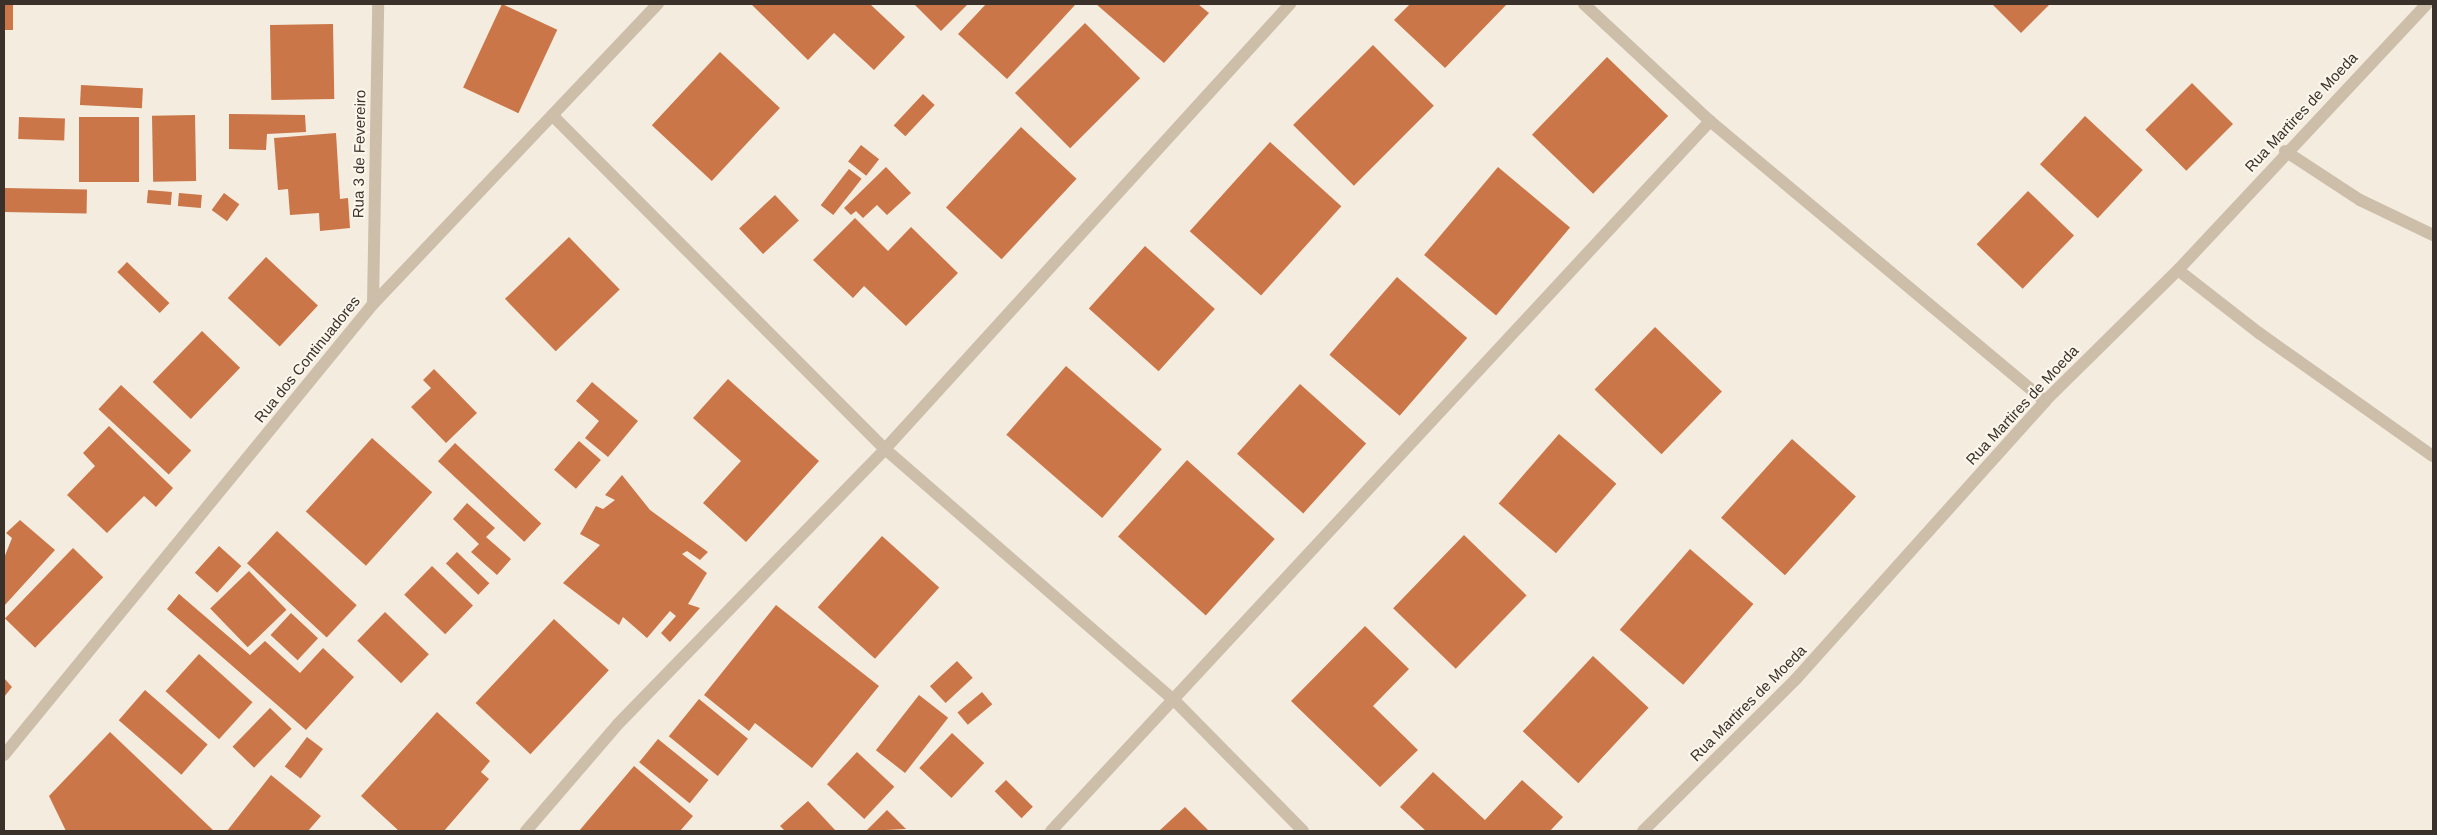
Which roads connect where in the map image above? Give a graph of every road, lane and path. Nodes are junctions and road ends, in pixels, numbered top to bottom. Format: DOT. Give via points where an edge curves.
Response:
graph roads {
  1 [pos="378,4"];
  2 [pos="658,4"];
  3 [pos="1290,4"];
  4 [pos="1584,4"];
  5 [pos="2427,4"];
  6 [pos="554,117"];
  7 [pos="1710,121"];
  8 [pos="2285,151"];
  9 [pos="2433,235"];
  10 [pos="2178,270"];
  11 [pos="373,304"];
  12 [pos="2045,401"];
  13 [pos="885,450"];
  14 [pos="2433,456"];
  15 [pos="1173,699"];
  16 [pos="4,755"];
  17 [pos="526,831"];
  18 [pos="1052,831"];
  19 [pos="1303,831"];
  20 [pos="1643,831"];
  1 -- 11 [label="street, Rua 3 de Fevereiro"];
  2 -- 6 [label="street, Rua dos Continuadores"];
  3 -- 13 [label="street"];
  4 -- 7 [label="street"];
  5 -- 8 [label="street, Rua Martires de Moeda"];
  6 -- 11 [label="street, Rua dos Continuadores"];
  6 -- 13 [label="street"];
  7 -- 12 [label="street"];
  7 -- 15 [label="street"];
  8 -- 9 [label="street" via="2360,200"];
  8 -- 10 [label="street, Rua Martires de Moeda"];
  10 -- 12 [label="street, Rua Martires de Moeda"];
  10 -- 14 [label="street" via="2259,333"];
  11 -- 16 [label="street, Rua dos Continuadores"];
  12 -- 20 [label="street, Rua Martires de Moeda" via="1796,679"];
  13 -- 15 [label="street"];
  13 -- 17 [label="street" via="618,724"];
  15 -- 18 [label="street"];
  15 -- 19 [label="street"];
}
